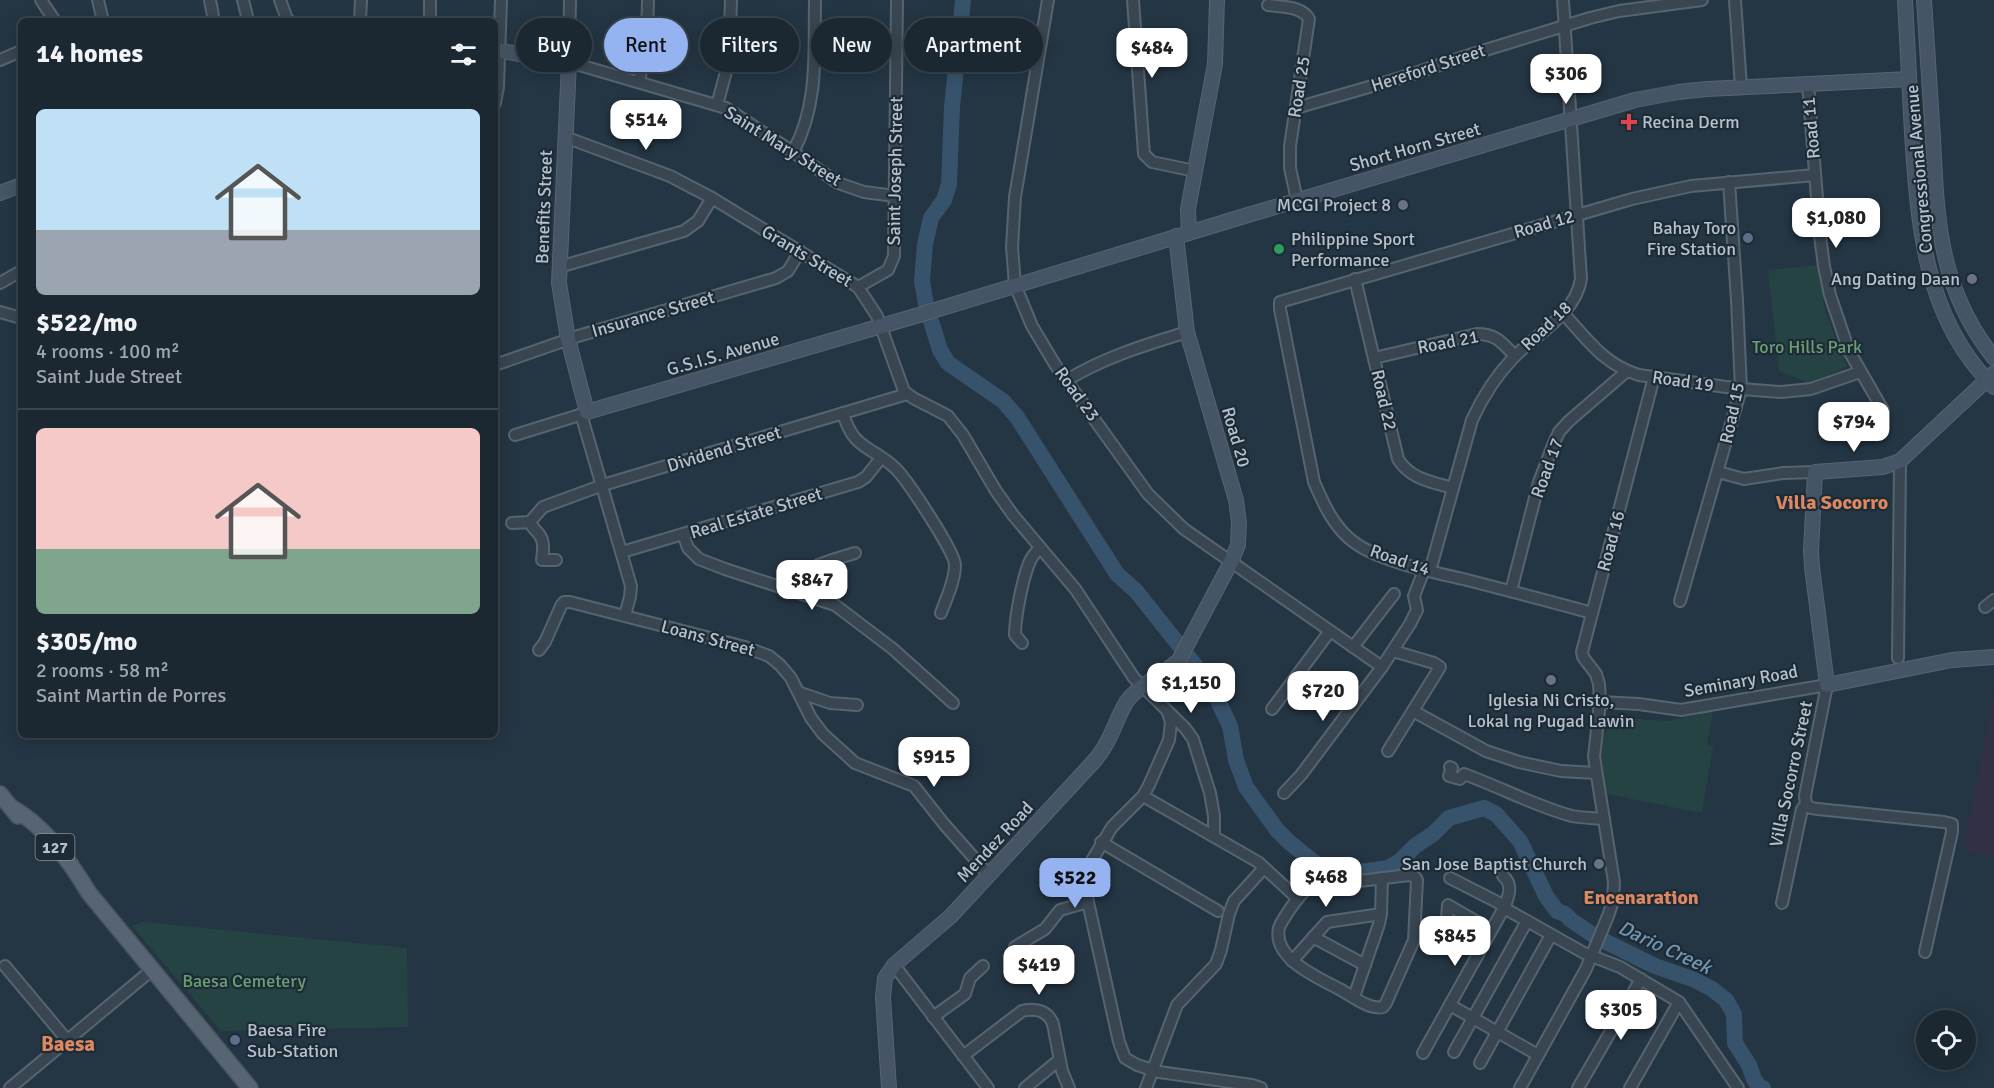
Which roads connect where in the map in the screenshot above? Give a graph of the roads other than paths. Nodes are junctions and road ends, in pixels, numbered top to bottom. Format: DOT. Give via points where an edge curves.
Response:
graph roads {
  1 [pos="41,0"];
  2 [pos="98,0"];
  3 [pos="210,0"];
  4 [pos="243,0"];
  5 [pos="280,0"];
  6 [pos="361,0"];
  7 [pos="430,0"];
  8 [pos="501,0"];
  9 [pos="570,0"];
  10 [pos="648,0"];
  11 [pos="730,0"];
  12 [pos="815,0"];
  13 [pos="897,0"];
  14 [pos="1048,0"];
  15 [pos="1133,0"];
  16 [pos="1217,0"];
  17 [pos="1563,0"];
  18 [pos="1702,0"];
  19 [pos="1735,0"];
  20 [pos="1905,0"];
  21 [pos="1924,0"];
  22 [pos="1268,5"];
  23 [pos="247,16"];
  24 [pos="54,18"];
  25 [pos="102,18"];
  26 [pos="213,18"];
  27 [pos="287,18"];
  28 [pos="360,18"];
  29 [pos="430,18"];
  30 [pos="570,18"];
  31 [pos="1565,26"];
  32 [pos="498,38"];
  33 [pos="498,50"];
  34 [pos="18,52"];
  35 [pos="516,53"];
  36 [pos="0,60"];
  37 [pos="592,69"];
  38 [pos="568,72"];
  39 [pos="1909,80"];
  40 [pos="639,82"];
  41 [pos="1808,84"];
  42 [pos="1741,87"];
  43 [pos="717,105"];
  44 [pos="1296,108"];
  45 [pos="1571,120"];
  46 [pos="565,137"];
  47 [pos="793,152"];
  48 [pos="1195,171"];
  49 [pos="1815,175"];
  50 [pos="1729,182"];
  51 [pos="18,186"];
  52 [pos="0,194"];
  53 [pos="895,196"];
  54 [pos="712,198"];
  55 [pos="1297,200"];
  56 [pos="1577,214"];
  57 [pos="1183,235"];
  58 [pos="800,251"];
  59 [pos="559,267"];
  60 [pos="18,273"];
  61 [pos="1355,279"];
  62 [pos="0,283"];
  63 [pos="1015,285"];
  64 [pos="858,287"];
  65 [pos="1280,302"];
  66 [pos="940,308"];
  67 [pos="0,312"];
  68 [pos="1563,313"];
  69 [pos="18,317"];
  70 [pos="880,326"];
  71 [pos="1187,332"];
  72 [pos="568,339"];
  73 [pos="1515,356"];
  74 [pos="1374,358"];
  75 [pos="1994,358"];
  76 [pos="498,364"];
  77 [pos="1627,371"];
  78 [pos="1860,372"];
  79 [pos="1654,377"];
  80 [pos="1067,380"];
  81 [pos="1991,380"];
  82 [pos="1741,389"];
  83 [pos="907,394"];
  84 [pos="1883,410"];
  85 [pos="584,413"];
  86 [pos="843,413"];
  87 [pos="515,435"];
  88 [pos="881,458"];
  89 [pos="1900,462"];
  90 [pos="1718,472"];
  91 [pos="1815,472"];
  92 [pos="603,485"];
  93 [pos="1453,488"];
  94 [pos="530,522"];
  95 [pos="512,523"];
  96 [pos="683,534"];
  97 [pos="1040,548"];
  98 [pos="622,552"];
  99 [pos="855,553"];
  100 [pos="556,560"];
  101 [pos="1231,562"];
  102 [pos="1427,570"];
  103 [pos="793,591"];
  104 [pos="1511,591"];
  105 [pos="1394,594"];
  106 [pos="1680,601"];
  107 [pos="1592,613"];
  108 [pos="940,614"];
  109 [pos="625,615"];
  110 [pos="1330,631"];
  111 [pos="1016,638"];
  112 [pos="1191,639"];
  113 [pos="1353,647"];
  114 [pos="539,651"];
  115 [pos="1393,651"];
  116 [pos="1994,657"];
  117 [pos="1898,658"];
  118 [pos="1382,667"];
  119 [pos="1827,685"];
  120 [pos="1142,687"];
  121 [pos="798,692"];
  122 [pos="1600,702"];
  123 [pos="953,703"];
  124 [pos="857,705"];
  125 [pos="1272,709"];
  126 [pos="1413,711"];
  127 [pos="1168,713"];
  128 [pos="1191,736"];
  129 [pos="1168,740"];
  130 [pos="1388,752"];
  131 [pos="1450,768"];
  132 [pos="1595,773"];
  133 [pos="1284,793"];
  134 [pos="0,794"];
  135 [pos="1143,796"];
  136 [pos="1806,804"];
  137 [pos="1604,819"];
  138 [pos="1214,835"];
  139 [pos="1101,842"];
  140 [pos="1264,868"];
  141 [pos="989,875"];
  142 [pos="1503,876"];
  143 [pos="1382,878"];
  144 [pos="1450,878"];
  145 [pos="1297,898"];
  146 [pos="1088,902"];
  147 [pos="1782,903"];
  148 [pos="1504,907"];
  149 [pos="1218,911"];
  150 [pos="1380,914"];
  151 [pos="1527,921"];
  152 [pos="1491,930"];
  153 [pos="1551,935"];
  154 [pos="1312,937"];
  155 [pos="1015,946"];
  156 [pos="1445,946"];
  157 [pos="1593,952"];
  158 [pos="1925,952"];
  159 [pos="1292,961"];
  160 [pos="1365,964"];
  161 [pos="5,966"];
  162 [pos="894,966"];
  163 [pos="983,966"];
  164 [pos="153,969"];
  165 [pos="1641,979"];
  166 [pos="1354,997"];
  167 [pos="1679,1002"];
  168 [pos="1450,1005"];
  169 [pos="933,1017"];
  170 [pos="1473,1018"];
  171 [pos="1497,1032"];
  172 [pos="67,1040"];
  173 [pos="1454,1052"];
  174 [pos="1423,1053"];
  175 [pos="1538,1055"];
  176 [pos="963,1056"];
  177 [pos="1059,1060"];
  178 [pos="1480,1063"];
  179 [pos="1152,1070"];
  180 [pos="17,1086"];
  181 [pos="1634,1086"];
  182 [pos="250,1088"];
  183 [pos="890,1088"];
  184 [pos="988,1088"];
  185 [pos="1025,1088"];
  186 [pos="1069,1088"];
  187 [pos="1146,1088"];
  188 [pos="1261,1088"];
  189 [pos="1520,1088"];
  190 [pos="1578,1088"];
  191 [pos="1738,1088"];
  1 -- 24 [label="street"];
  2 -- 25 [label="street"];
  3 -- 26 [label="street"];
  4 -- 23 [label="street"];
  5 -- 27 [label="street"];
  6 -- 28 [label="street"];
  7 -- 29 [label="street"];
  8 -- 32 [label="street"];
  9 -- 30 [label="street, Benefits Street"];
  10 -- 40 [label="street" via="648,37"];
  11 -- 43 [label="street" via="729,61"];
  12 -- 47 [label="street" via="811,108"];
  13 -- 53 [label="street, Saint Joseph Street"];
  14 -- 63 [label="street, Road 23" via="1015,197"];
  15 -- 48 [label="street" via="1144,154 1152,162"];
  16 -- 48 [label="street, Road 20" via="1215,64"];
  17 -- 31 [label="street, Road 18"];
  18 -- 31 [label="street, Hereford Street" via="1619,11"];
  19 -- 42 [label="street"];
  20 -- 39 [label="street, Congressional Avenue"];
  21 -- 75 [label="street, Congressional Avenue" via="1936,202 1944,255 1958,301"];
  22 -- 44 [label="street, Road 25" via="1300,10 1309,19"];
  31 -- 44 [label="street, Hereford Street"];
  31 -- 45 [label="street, Road 18"];
  33 -- 35 [label="street"];
  34 -- 36 [label="street"];
  37 -- 40 [label="street, Saint Mary Street"];
  38 -- 46 [label="street, Benefits Street"];
  39 -- 41 [label="street, Short Horn Street"];
  39 -- 81 [label="street, Congressional Avenue" via="1917,206 1929,274 1947,321 1969,357"];
  40 -- 43 [label="street, Saint Mary Street"];
  41 -- 42 [label="street, Short Horn Street"];
  41 -- 49 [label="street, Road 11"];
  42 -- 45 [label="street, Short Horn Street" via="1654,96"];
  43 -- 47 [label="street, Saint Mary Street"];
  44 -- 55 [label="street, Road 25" via="1289,159"];
  45 -- 55 [label="street, Short Horn Street"];
  45 -- 56 [label="street, Road 18"];
  46 -- 54 [label="street, Grants Street" via="657,170"];
  46 -- 59 [label="street, Benefits Street"];
  47 -- 53 [label="street, Saint Mary Street" via="838,183"];
  48 -- 57 [label="street, Road 20"];
  49 -- 50 [label="street, Road 12"];
  49 -- 78 [label="street, Road 11" via="1826,276 1842,333"];
  50 -- 56 [label="street, Road 12" via="1685,187"];
  50 -- 82 [label="street, Road 15"];
  51 -- 52 [label="street"];
  53 -- 64 [label="street, Saint Joseph Street" via="893,260 879,277"];
  54 -- 58 [label="street, Grants Street"];
  54 -- 59 [label="street" via="698,221 684,231"];
  55 -- 57 [label="street, Short Horn Street"];
  56 -- 61 [label="street, Road 12"];
  56 -- 68 [label="street, Road 18" via="1581,279 1575,298"];
  57 -- 63 [label="street, Short Horn Street"];
  57 -- 71 [label="street, Road 20"];
  58 -- 64 [label="street, Grants Street"];
  58 -- 72 [label="street, Insurance Street" via="788,271 776,278"];
  59 -- 72 [label="street, Benefits Street"];
  60 -- 62 [label="street"];
  61 -- 65 [label="street, Road 12"];
  61 -- 74 [label="street, Road 22"];
  63 -- 66 [label="street, Short Horn Street"];
  63 -- 80 [label="street, Road 23" via="1032,326"];
  64 -- 70 [label="street, Grants Street"];
  65 -- 102 [label="street, Road 14" via="1314,482 1326,509 1341,530 1362,547"];
  66 -- 70 [label="street, G.S.I.S. Avenue"];
  67 -- 69 [label="street"];
  68 -- 73 [label="street, Road 18"];
  68 -- 77 [label="street, Road 19" via="1601,354"];
  70 -- 83 [label="street, Grants Street"];
  70 -- 85 [label="street, G.S.I.S. Avenue"];
  71 -- 80 [label="street" via="1121,353"];
  71 -- 101 [label="street, Road 20" via="1238,511 1240,534"];
  72 -- 76 [label="street, Insurance Street"];
  72 -- 85 [label="street, Benefits Street"];
  73 -- 74 [label="street, Road 21" via="1498,338 1477,334"];
  73 -- 93 [label="street, Road 18" via="1482,398"];
  74 -- 93 [label="street, Road 22" via="1395,450 1403,466 1416,477"];
  77 -- 79 [label="street, Road 19"];
  77 -- 104 [label="street, Road 17" via="1559,432 1539,482"];
  78 -- 82 [label="street, Road 19" via="1797,392"];
  78 -- 84 [label="street, Road 11"];
  79 -- 82 [label="street, Road 19"];
  79 -- 107 [label="street, Road 16"];
  80 -- 101 [label="street, Road 23" via="1148,495 1184,529"];
  81 -- 89 [label="street"];
  82 -- 90 [label="street, Road 15"];
  83 -- 86 [label="street, Dividend Street"];
  83 -- 97 [label="street" via="948,416 996,491"];
  85 -- 87 [label="street, G.S.I.S. Avenue"];
  85 -- 92 [label="street, Benefits Street"];
  86 -- 88 [label="street" via="852,435"];
  86 -- 92 [label="street, Dividend Street"];
  88 -- 96 [label="street, Real Estate Street" via="858,482"];
  88 -- 108 [label="street" via="895,468 953,555 954,571"];
  89 -- 91 [label="street"];
  89 -- 117 [label="street"];
  90 -- 91 [label="street" via="1744,478"];
  90 -- 106 [label="street, Road 15"];
  91 -- 119 [label="street, Villa Socorro Street" via="1811,551"];
  92 -- 94 [label="street, Dividend Street" via="543,507"];
  92 -- 98 [label="street, Benefits Street"];
  93 -- 102 [label="street, Road 18"];
  94 -- 95 [label="street"];
  94 -- 100 [label="street" via="544,544 542,560"];
  96 -- 98 [label="street, Real Estate Street"];
  96 -- 103 [label="street" via="688,548 699,559"];
  97 -- 111 [label="street" via="1028,566"];
  97 -- 120 [label="street" via="1076,590"];
  98 -- 109 [label="street, Benefits Street" via="631,590"];
  99 -- 103 [label="street" via="807,571"];
  101 -- 110 [label="street, Road 23"];
  101 -- 112 [label="street, Road 20"];
  102 -- 104 [label="street, Road 14"];
  102 -- 115 [label="street, Road 18" via="1414,596 1416,615"];
  103 -- 123 [label="street" via="835,605 893,649"];
  104 -- 107 [label="street, Road 14"];
  105 -- 113 [label="street"];
  107 -- 122 [label="street, Road 16" via="1582,654 1596,674"];
  109 -- 114 [label="street, Loans Street" via="564,603"];
  109 -- 121 [label="street, Loans Street" via="757,650 780,665"];
  110 -- 113 [label="street, Road 23"];
  110 -- 125 [label="street"];
  112 -- 120 [label="street, Mendez Road" via="1179,660"];
  113 -- 118 [label="street, Road 23"];
  115 -- 118 [label="street, Road 18"];
  115 -- 126 [label="street" via="1440,667"];
  116 -- 119 [label="street, Seminary Road" via="1952,660"];
  118 -- 133 [label="street, Road 18"];
  119 -- 122 [label="street, Seminary Road" via="1681,710"];
  119 -- 136 [label="street, Villa Socorro Street"];
  120 -- 127 [label="street"];
  120 -- 141 [label="street, Mendez Road" via="1127,702 1103,752"];
  121 -- 124 [label="street" via="830,704"];
  121 -- 141 [label="street, Loans Street" via="823,734 855,763 914,786"];
  122 -- 132 [label="street"];
  126 -- 130 [label="street"];
  126 -- 132 [label="street" via="1485,751 1561,771"];
  127 -- 128 [label="street"];
  127 -- 129 [label="street"];
  128 -- 129 [label="street"];
  128 -- 138 [label="street" via="1210,793"];
  129 -- 135 [label="street"];
  131 -- 137 [label="street" via="1449,776 1460,779 1464,774 1562,813"];
  132 -- 137 [label="street"];
  134 -- 164 [label="main road, 127" via="30,818"];
  135 -- 138 [label="street"];
  135 -- 139 [label="street"];
  136 -- 147 [label="street, Villa Socorro Street" via="1799,820"];
  136 -- 158 [label="street" via="1810,808 1952,824"];
  137 -- 157 [label="street" via="1615,891"];
  138 -- 140 [label="street"];
  139 -- 146 [label="street" via="1085,872"];
  139 -- 149 [label="street"];
  140 -- 145 [label="street"];
  140 -- 179 [label="street" via="1234,901 1216,964 1177,1005"];
  141 -- 162 [label="street, Mendez Road" via="943,924"];
  142 -- 148 [label="street" via="1509,885"];
  143 -- 145 [label="street" via="1309,887"];
  143 -- 150 [label="street"];
  143 -- 166 [label="street" via="1409,875 1417,880 1414,940 1383,1007 1372,1007"];
  144 -- 148 [label="street"];
  145 -- 159 [label="street" via="1279,929 1281,945"];
  146 -- 155 [label="street" via="1060,910 1045,929"];
  146 -- 179 [label="street" via="1122,1053 1130,1062"];
  148 -- 151 [label="street"];
  148 -- 152 [label="street"];
  150 -- 154 [label="street" via="1327,922"];
  150 -- 160 [label="street"];
  151 -- 153 [label="street"];
  151 -- 170 [label="street"];
  152 -- 156 [label="street" via="1448,905"];
  152 -- 168 [label="street"];
  153 -- 157 [label="street"];
  153 -- 171 [label="street"];
  154 -- 159 [label="street"];
  154 -- 160 [label="street"];
  157 -- 165 [label="street"];
  157 -- 175 [label="street"];
  159 -- 166 [label="street"];
  160 -- 166 [label="street"];
  161 -- 172 [label="street"];
  162 -- 169 [label="street"];
  162 -- 183 [label="street, Mendez Road" via="885,978 884,988"];
  163 -- 169 [label="street" via="970,978 965,994"];
  164 -- 172 [label="street"];
  164 -- 182 [label="main road, 127"];
  165 -- 167 [label="street"];
  165 -- 190 [label="street"];
  167 -- 181 [label="street"];
  167 -- 191 [label="street"];
  168 -- 170 [label="street"];
  168 -- 174 [label="street"];
  169 -- 176 [label="street"];
  170 -- 171 [label="street"];
  170 -- 173 [label="street"];
  171 -- 175 [label="street"];
  171 -- 178 [label="street"];
  172 -- 180 [label="street"];
  175 -- 189 [label="street"];
  176 -- 177 [label="street" via="1022,1011 1034,1009 1050,1017"];
  176 -- 184 [label="street"];
  177 -- 185 [label="street"];
  177 -- 186 [label="street"];
  179 -- 187 [label="street"];
  179 -- 188 [label="street"];
}
